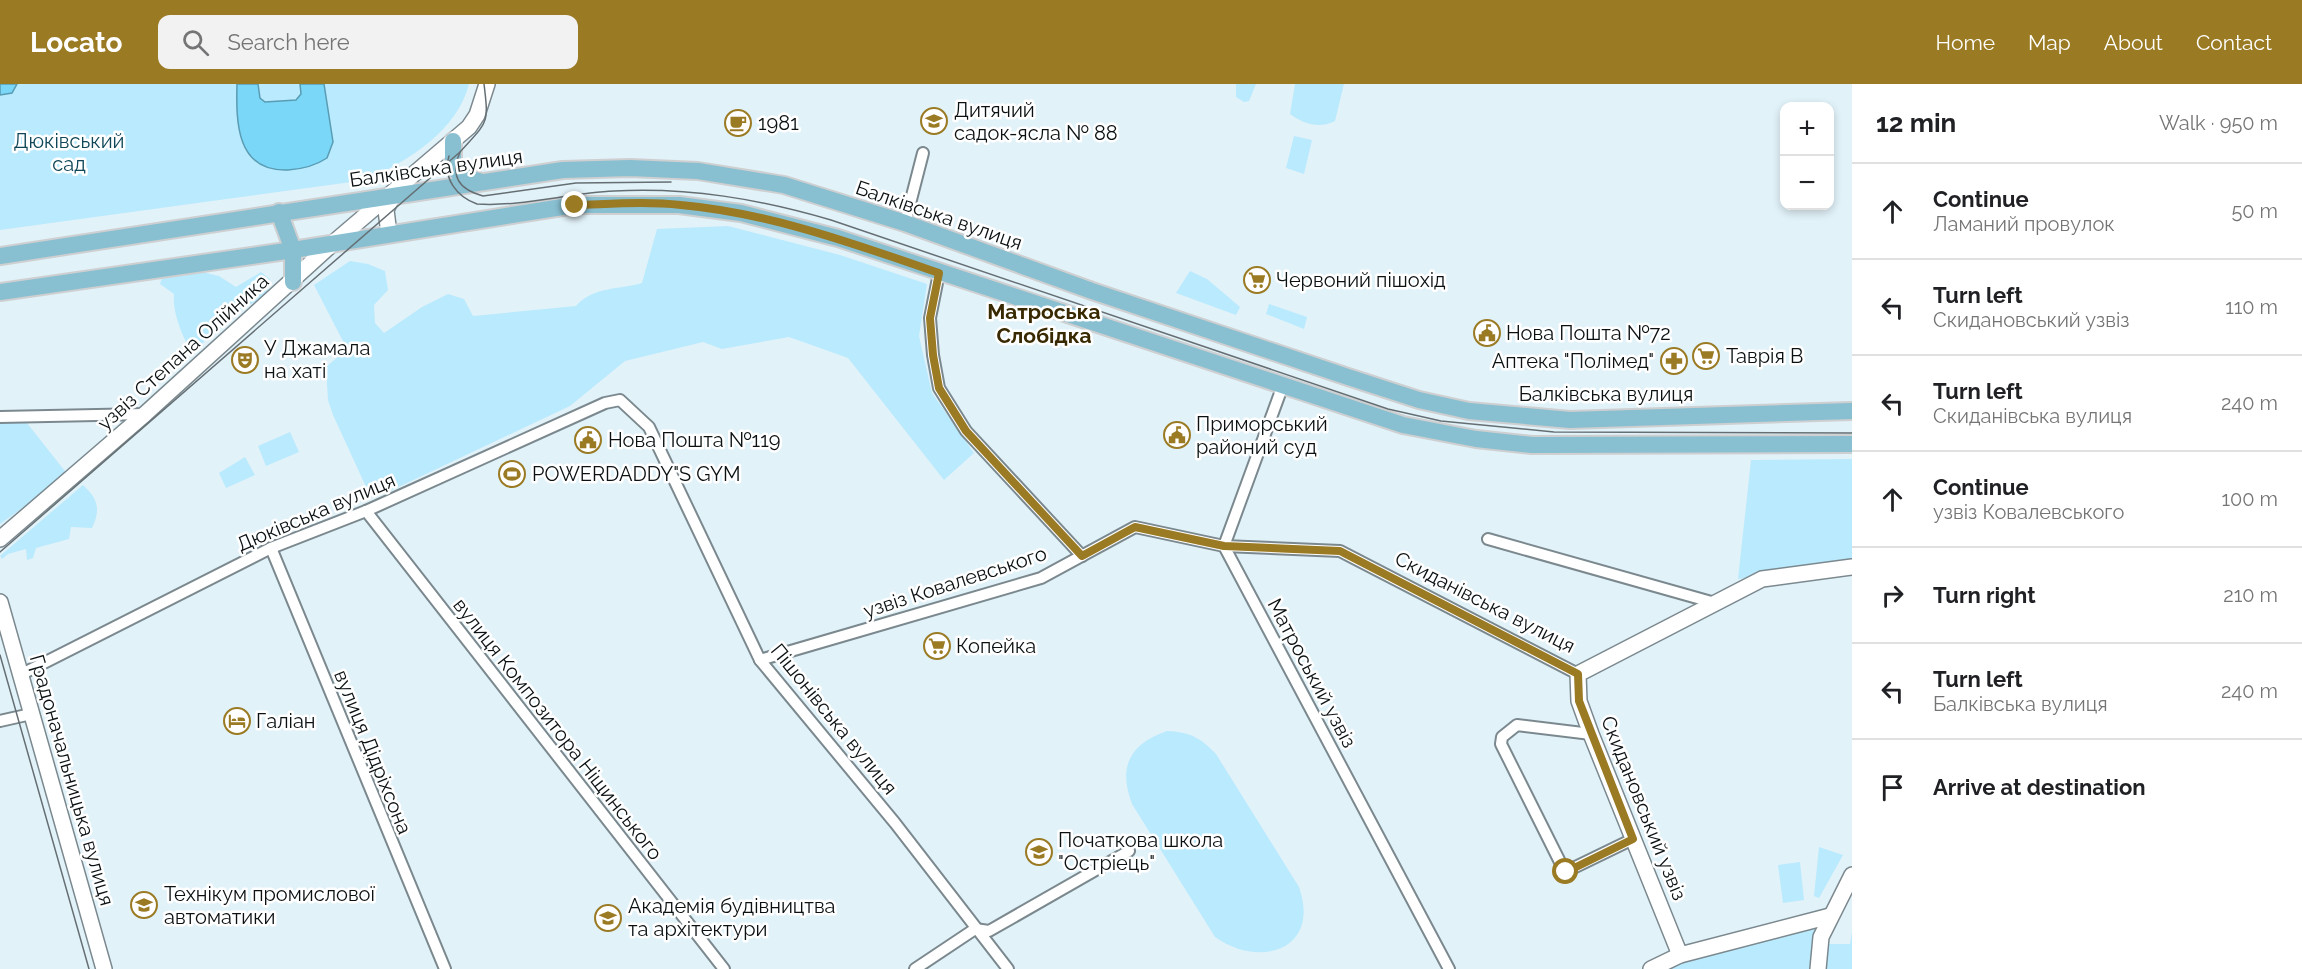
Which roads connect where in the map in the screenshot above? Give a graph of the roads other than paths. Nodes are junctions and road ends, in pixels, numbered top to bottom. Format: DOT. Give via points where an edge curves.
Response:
graph roads {
  1 [pos="487,84"];
  2 [pos="453,141"];
  3 [pos="924,153"];
  4 [pos="486,183"];
  5 [pos="393,195"];
  6 [pos="279,212"];
  7 [pos="904,223"];
  8 [pos="389,234"];
  9 [pos="332,244"];
  10 [pos="293,250"];
  11 [pos="0,256"];
  12 [pos="939,273"];
  13 [pos="293,282"];
  14 [pos="0,292"];
  15 [pos="1283,384"];
  16 [pos="630,407"];
  17 [pos="1852,411"];
  18 [pos="145,414"];
  19 [pos="0,417"];
  20 [pos="1852,444"];
  21 [pos="366,511"];
  22 [pos="0,539"];
  23 [pos="1488,539"];
  24 [pos="1224,546"];
  25 [pos="271,548"];
  26 [pos="1082,556"];
  27 [pos="1852,567"];
  28 [pos="0,602"];
  29 [pos="1715,603"];
  30 [pos="760,660"];
  31 [pos="1578,674"];
  32 [pos="20,675"];
  33 [pos="31,714"];
  34 [pos="0,721"];
  35 [pos="1591,734"];
  36 [pos="1633,839"];
  37 [pos="1129,851"];
  38 [pos="1852,875"];
  39 [pos="1830,916"];
  40 [pos="975,929"];
  41 [pos="1680,955"];
  42 [pos="104,969"];
  43 [pos="445,969"];
  44 [pos="724,969"];
  45 [pos="915,969"];
  46 [pos="1008,969"];
  47 [pos="1449,969"];
  48 [pos="1652,969"];
  49 [pos="1818,969"];
  1 -- 2 [label="street, узвіз Степана Олійника" via="470,127"];
  2 -- 4 [label="main road" via="453,167 462,177"];
  2 -- 5 [label="street, узвіз Степана Олійника"];
  3 -- 7 [label="street"];
  4 -- 5 [label="main road, Балківська вулиця"];
  4 -- 7 [label="main road, Балківська вулиця" via="563,170 698,171 784,185"];
  5 -- 6 [label="main road, Балківська вулиця"];
  5 -- 8 [label="street" via="386,210"];
  5 -- 9 [label="street, узвіз Степана Олійника"];
  6 -- 10 [label="main road"];
  6 -- 11 [label="main road, Балківська вулиця"];
  7 -- 17 [label="main road, Балківська вулиця" via="1337,374 1469,411 1570,420"];
  8 -- 9 [label="main road"];
  8 -- 12 [label="main road" via="575,205 679,204 741,213 838,238"];
  9 -- 10 [label="main road"];
  9 -- 13 [label="street, узвіз Степана Олійника"];
  10 -- 13 [label="main road"];
  10 -- 14 [label="main road"];
  12 -- 15 [label="main road"];
  12 -- 26 [label="street" via="930,318 939,388 966,431"];
  13 -- 18 [label="street, узвіз Степана Олійника"];
  15 -- 20 [label="main road" via="1403,425 1487,440 1584,446"];
  15 -- 24 [label="street"];
  16 -- 21 [label="street, Дюківська вулиця" via="620,400 605,403"];
  16 -- 30 [label="street, Пішонівська вулиця" via="649,427"];
  18 -- 19 [label="street"];
  18 -- 22 [label="street, узвіз Степана Олійника"];
  21 -- 25 [label="street, Дюківська вулиця"];
  21 -- 44 [label="street, вулиця Композитора Ніщинського"];
  23 -- 29 [label="street"];
  24 -- 26 [label="street, узвіз Ковалевського" via="1135,527"];
  24 -- 31 [label="street, Скиданівська вулиця" via="1340,551"];
  24 -- 47 [label="street, Матроський узвіз"];
  25 -- 32 [label="street, Дюківська вулиця"];
  25 -- 43 [label="street, вулиця Дідріхсона"];
  26 -- 30 [label="street, узвіз Ковалевського" via="1041,578"];
  27 -- 29 [label="street, Скиданівська вулиця" via="1762,579"];
  28 -- 32 [label="street, Градоначальницька вулиця"];
  29 -- 31 [label="street, Скиданівська вулиця"];
  30 -- 40 [label="street, Пішонівська вулиця" via="895,823"];
  31 -- 35 [label="street, Скидановський узвіз" via="1579,701"];
  32 -- 33 [label="street, Градоначальницька вулиця"];
  33 -- 34 [label="street"];
  33 -- 42 [label="street, Градоначальницька вулиця"];
  35 -- 36 [label="street, Скидановський узвіз"];
  35 -- 36 [label="street" via="1517,725 1502,737 1501,744 1566,872"];
  36 -- 41 [label="street, Скидановський узвіз"];
  37 -- 40 [label="street" via="989,931"];
  38 -- 39 [label="street"];
  39 -- 41 [label="street"];
  39 -- 49 [label="street" via="1821,937"];
  40 -- 45 [label="street"];
  40 -- 46 [label="street, Пішонівська вулиця"];
  41 -- 48 [label="street"];
}
